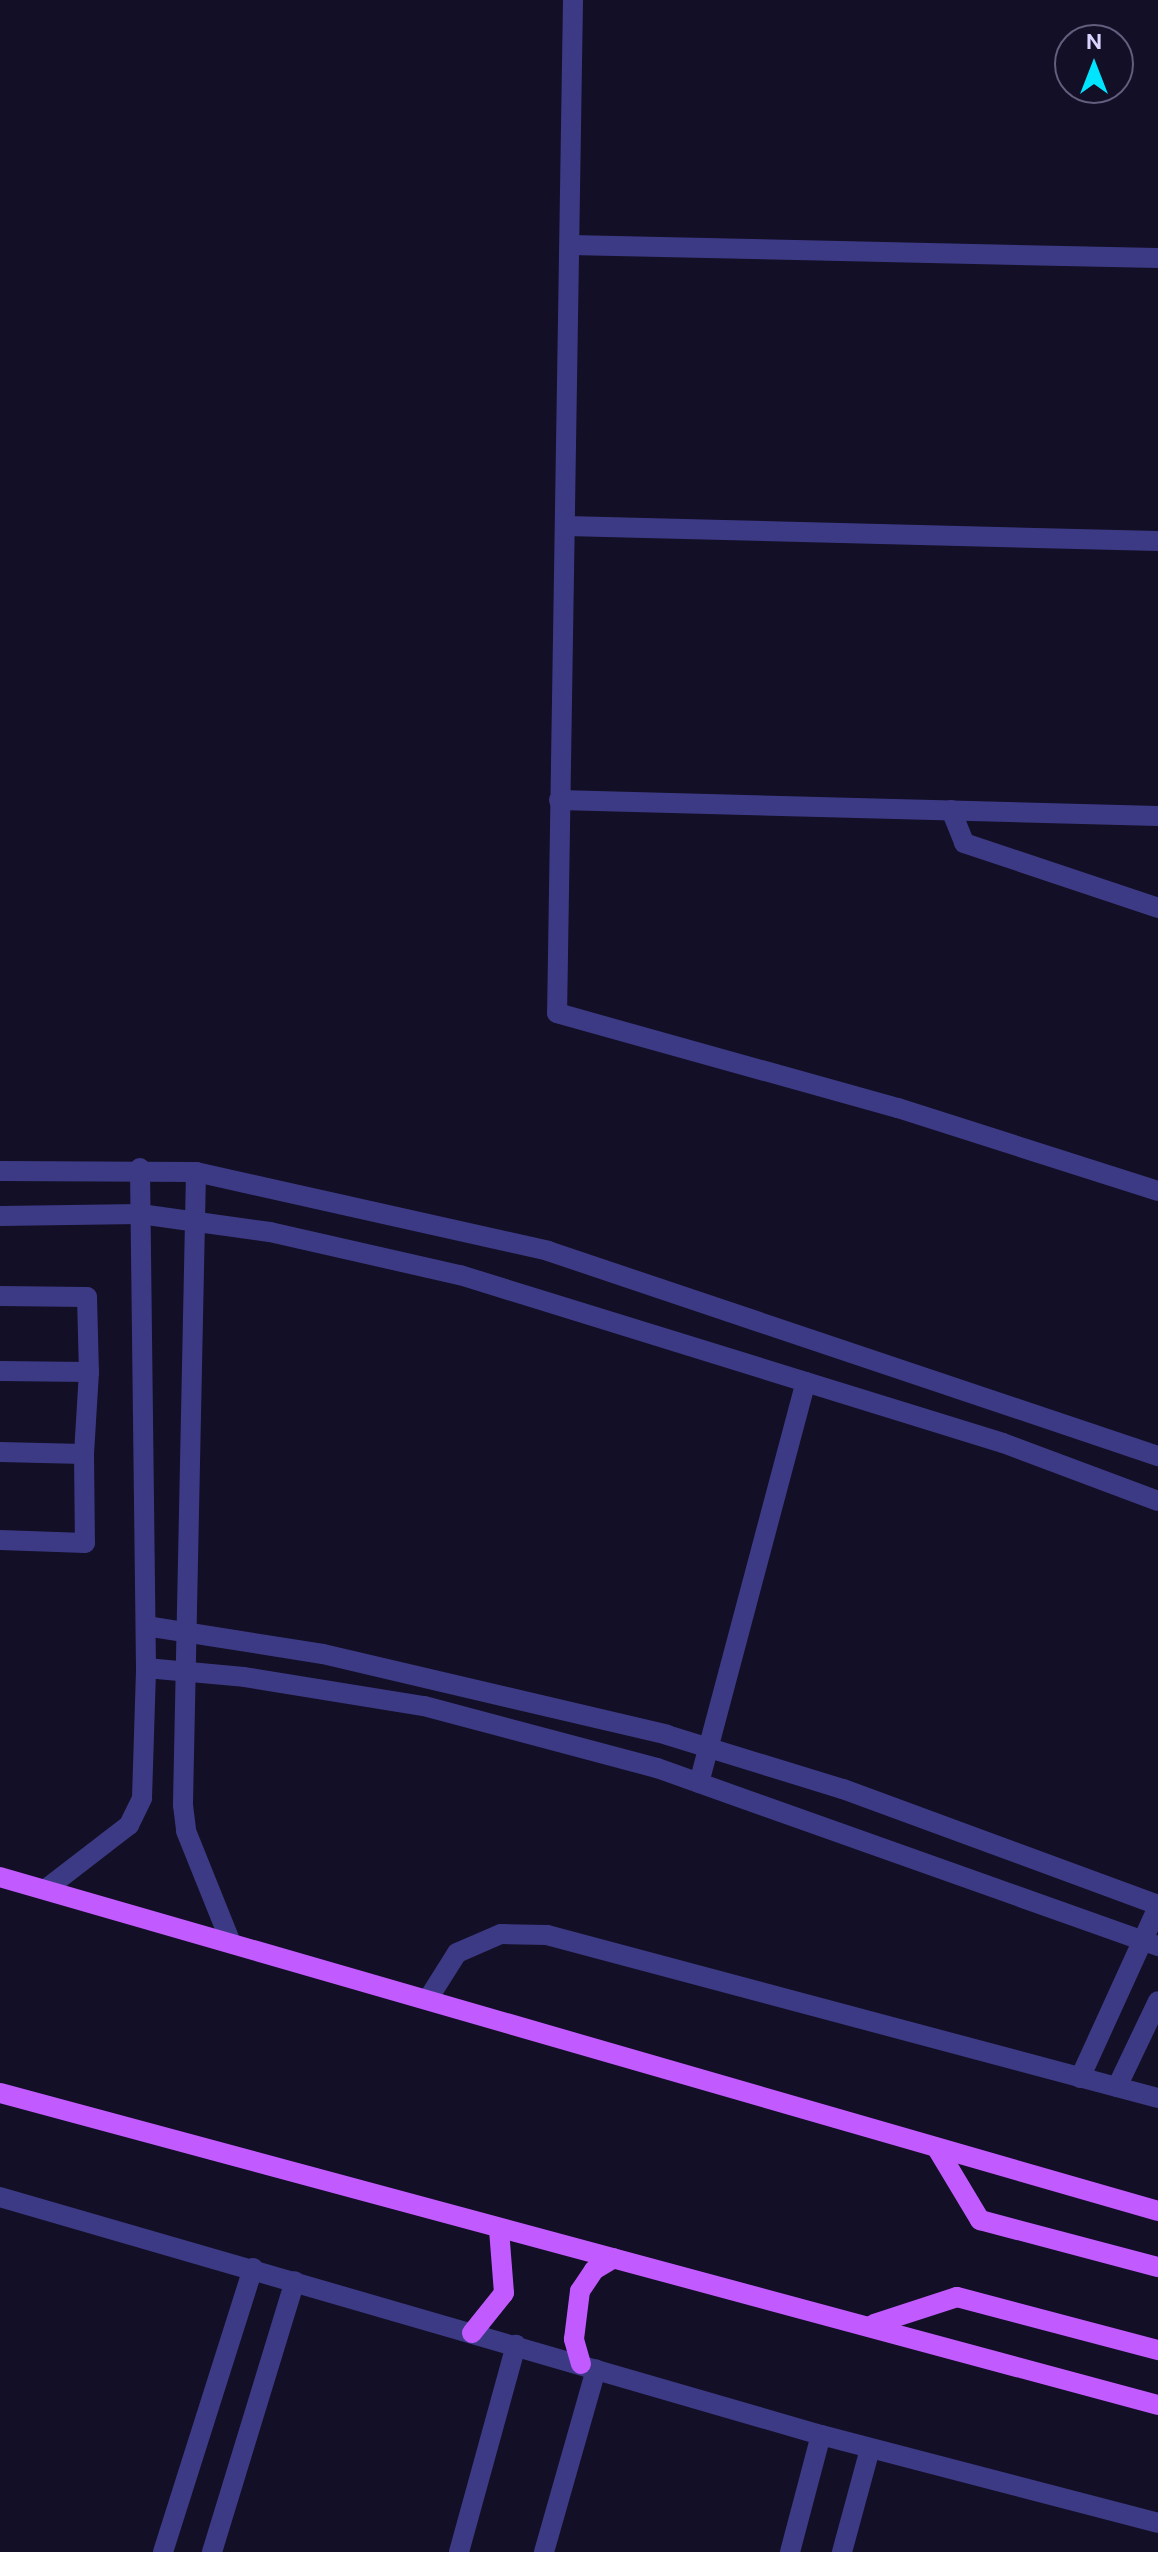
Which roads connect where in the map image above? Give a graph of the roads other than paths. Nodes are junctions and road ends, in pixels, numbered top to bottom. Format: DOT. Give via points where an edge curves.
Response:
graph roads {
  1 [pos="573,0"];
  2 [pos="570,245"];
  3 [pos="1158,258"];
  4 [pos="566,526"];
  5 [pos="1158,541"];
  6 [pos="559,800"];
  7 [pos="951,810"];
  8 [pos="1158,816"];
  9 [pos="1158,908"];
  10 [pos="140,1168"];
  11 [pos="0,1171"];
  12 [pos="196,1172"];
  13 [pos="1158,1191"];
  14 [pos="140,1214"];
  15 [pos="0,1216"];
  16 [pos="192,1221"];
  17 [pos="0,1296"];
  18 [pos="0,1371"];
  19 [pos="89,1372"];
  20 [pos="806,1382"];
  21 [pos="0,1452"];
  22 [pos="84,1454"];
  23 [pos="1158,1456"];
  24 [pos="1158,1501"];
  25 [pos="0,1540"];
  26 [pos="146,1626"];
  27 [pos="187,1631"];
  28 [pos="146,1668"];
  29 [pos="187,1672"];
  30 [pos="710,1748"];
  31 [pos="699,1783"];
  32 [pos="0,1877"];
  33 [pos="46,1889"];
  34 [pos="1158,1906"];
  35 [pos="231,1943"];
  36 [pos="1150,1943"];
  37 [pos="428,1999"];
  38 [pos="1158,2001"];
  39 [pos="1080,2078"];
  40 [pos="1117,2087"];
  41 [pos="0,2093"];
  42 [pos="1158,2098"];
  43 [pos="938,2150"];
  44 [pos="0,2197"];
  45 [pos="1158,2211"];
  46 [pos="499,2229"];
  47 [pos="614,2258"];
  48 [pos="1158,2267"];
  49 [pos="253,2268"];
  50 [pos="295,2281"];
  51 [pos="874,2324"];
  52 [pos="472,2333"];
  53 [pos="516,2345"];
  54 [pos="1158,2350"];
  55 [pos="589,2367"];
  56 [pos="1158,2405"];
  57 [pos="821,2435"];
  58 [pos="870,2449"];
  59 [pos="1158,2523"];
  60 [pos="163,2552"];
  61 [pos="212,2552"];
  62 [pos="459,2552"];
  63 [pos="544,2552"];
  64 [pos="790,2552"];
  65 [pos="842,2552"];
  1 -- 2 [label="street"];
  2 -- 3 [label="street"];
  2 -- 4 [label="street"];
  4 -- 5 [label="street"];
  4 -- 6 [label="street"];
  6 -- 7 [label="street"];
  6 -- 13 [label="street" via="557,1013 884,1103"];
  7 -- 8 [label="street"];
  7 -- 9 [label="street" via="964,843"];
  10 -- 11 [label="street"];
  10 -- 12 [label="street"];
  10 -- 14 [label="street"];
  12 -- 16 [label="street"];
  12 -- 23 [label="street" via="548,1251"];
  14 -- 15 [label="street"];
  14 -- 16 [label="street"];
  14 -- 26 [label="street"];
  16 -- 20 [label="street" via="270,1232 460,1275"];
  16 -- 27 [label="street"];
  17 -- 19 [label="street" via="87,1297"];
  18 -- 19 [label="street"];
  19 -- 22 [label="street"];
  20 -- 24 [label="street" via="1003,1443"];
  20 -- 30 [label="street"];
  21 -- 22 [label="street"];
  22 -- 25 [label="street" via="85,1543"];
  26 -- 27 [label="street"];
  26 -- 28 [label="street"];
  27 -- 29 [label="street"];
  27 -- 30 [label="street" via="541,1702"];
  28 -- 29 [label="street"];
  28 -- 33 [label="street" via="142,1798 129,1825"];
  29 -- 31 [label="street" via="424,1706"];
  29 -- 35 [label="street" via="186,1831"];
  30 -- 31 [label="street"];
  30 -- 34 [label="street" via="843,1789"];
  31 -- 36 [label="street"];
  32 -- 33 [label="main road"];
  33 -- 35 [label="main road"];
  34 -- 36 [label="street"];
  35 -- 37 [label="main road"];
  36 -- 39 [label="street"];
  37 -- 39 [label="street" via="457,1953 501,1934 547,1935"];
  37 -- 43 [label="main road"];
  38 -- 40 [label="street"];
  39 -- 40 [label="street"];
  40 -- 42 [label="street"];
  41 -- 46 [label="main road"];
  43 -- 45 [label="main road"];
  43 -- 48 [label="main road" via="980,2220"];
  44 -- 49 [label="street"];
  46 -- 47 [label="main road"];
  46 -- 52 [label="main road" via="504,2293"];
  47 -- 51 [label="main road"];
  47 -- 55 [label="main road" via="594,2270 580,2291 574,2339"];
  49 -- 50 [label="street"];
  49 -- 60 [label="street"];
  50 -- 52 [label="street"];
  50 -- 61 [label="street"];
  51 -- 54 [label="main road" via="957,2297"];
  51 -- 56 [label="main road"];
  52 -- 53 [label="street"];
  53 -- 55 [label="street"];
  53 -- 62 [label="street"];
  55 -- 57 [label="street"];
  55 -- 63 [label="street"];
  57 -- 58 [label="street"];
  57 -- 64 [label="street"];
  58 -- 59 [label="street"];
  58 -- 65 [label="street"];
}
